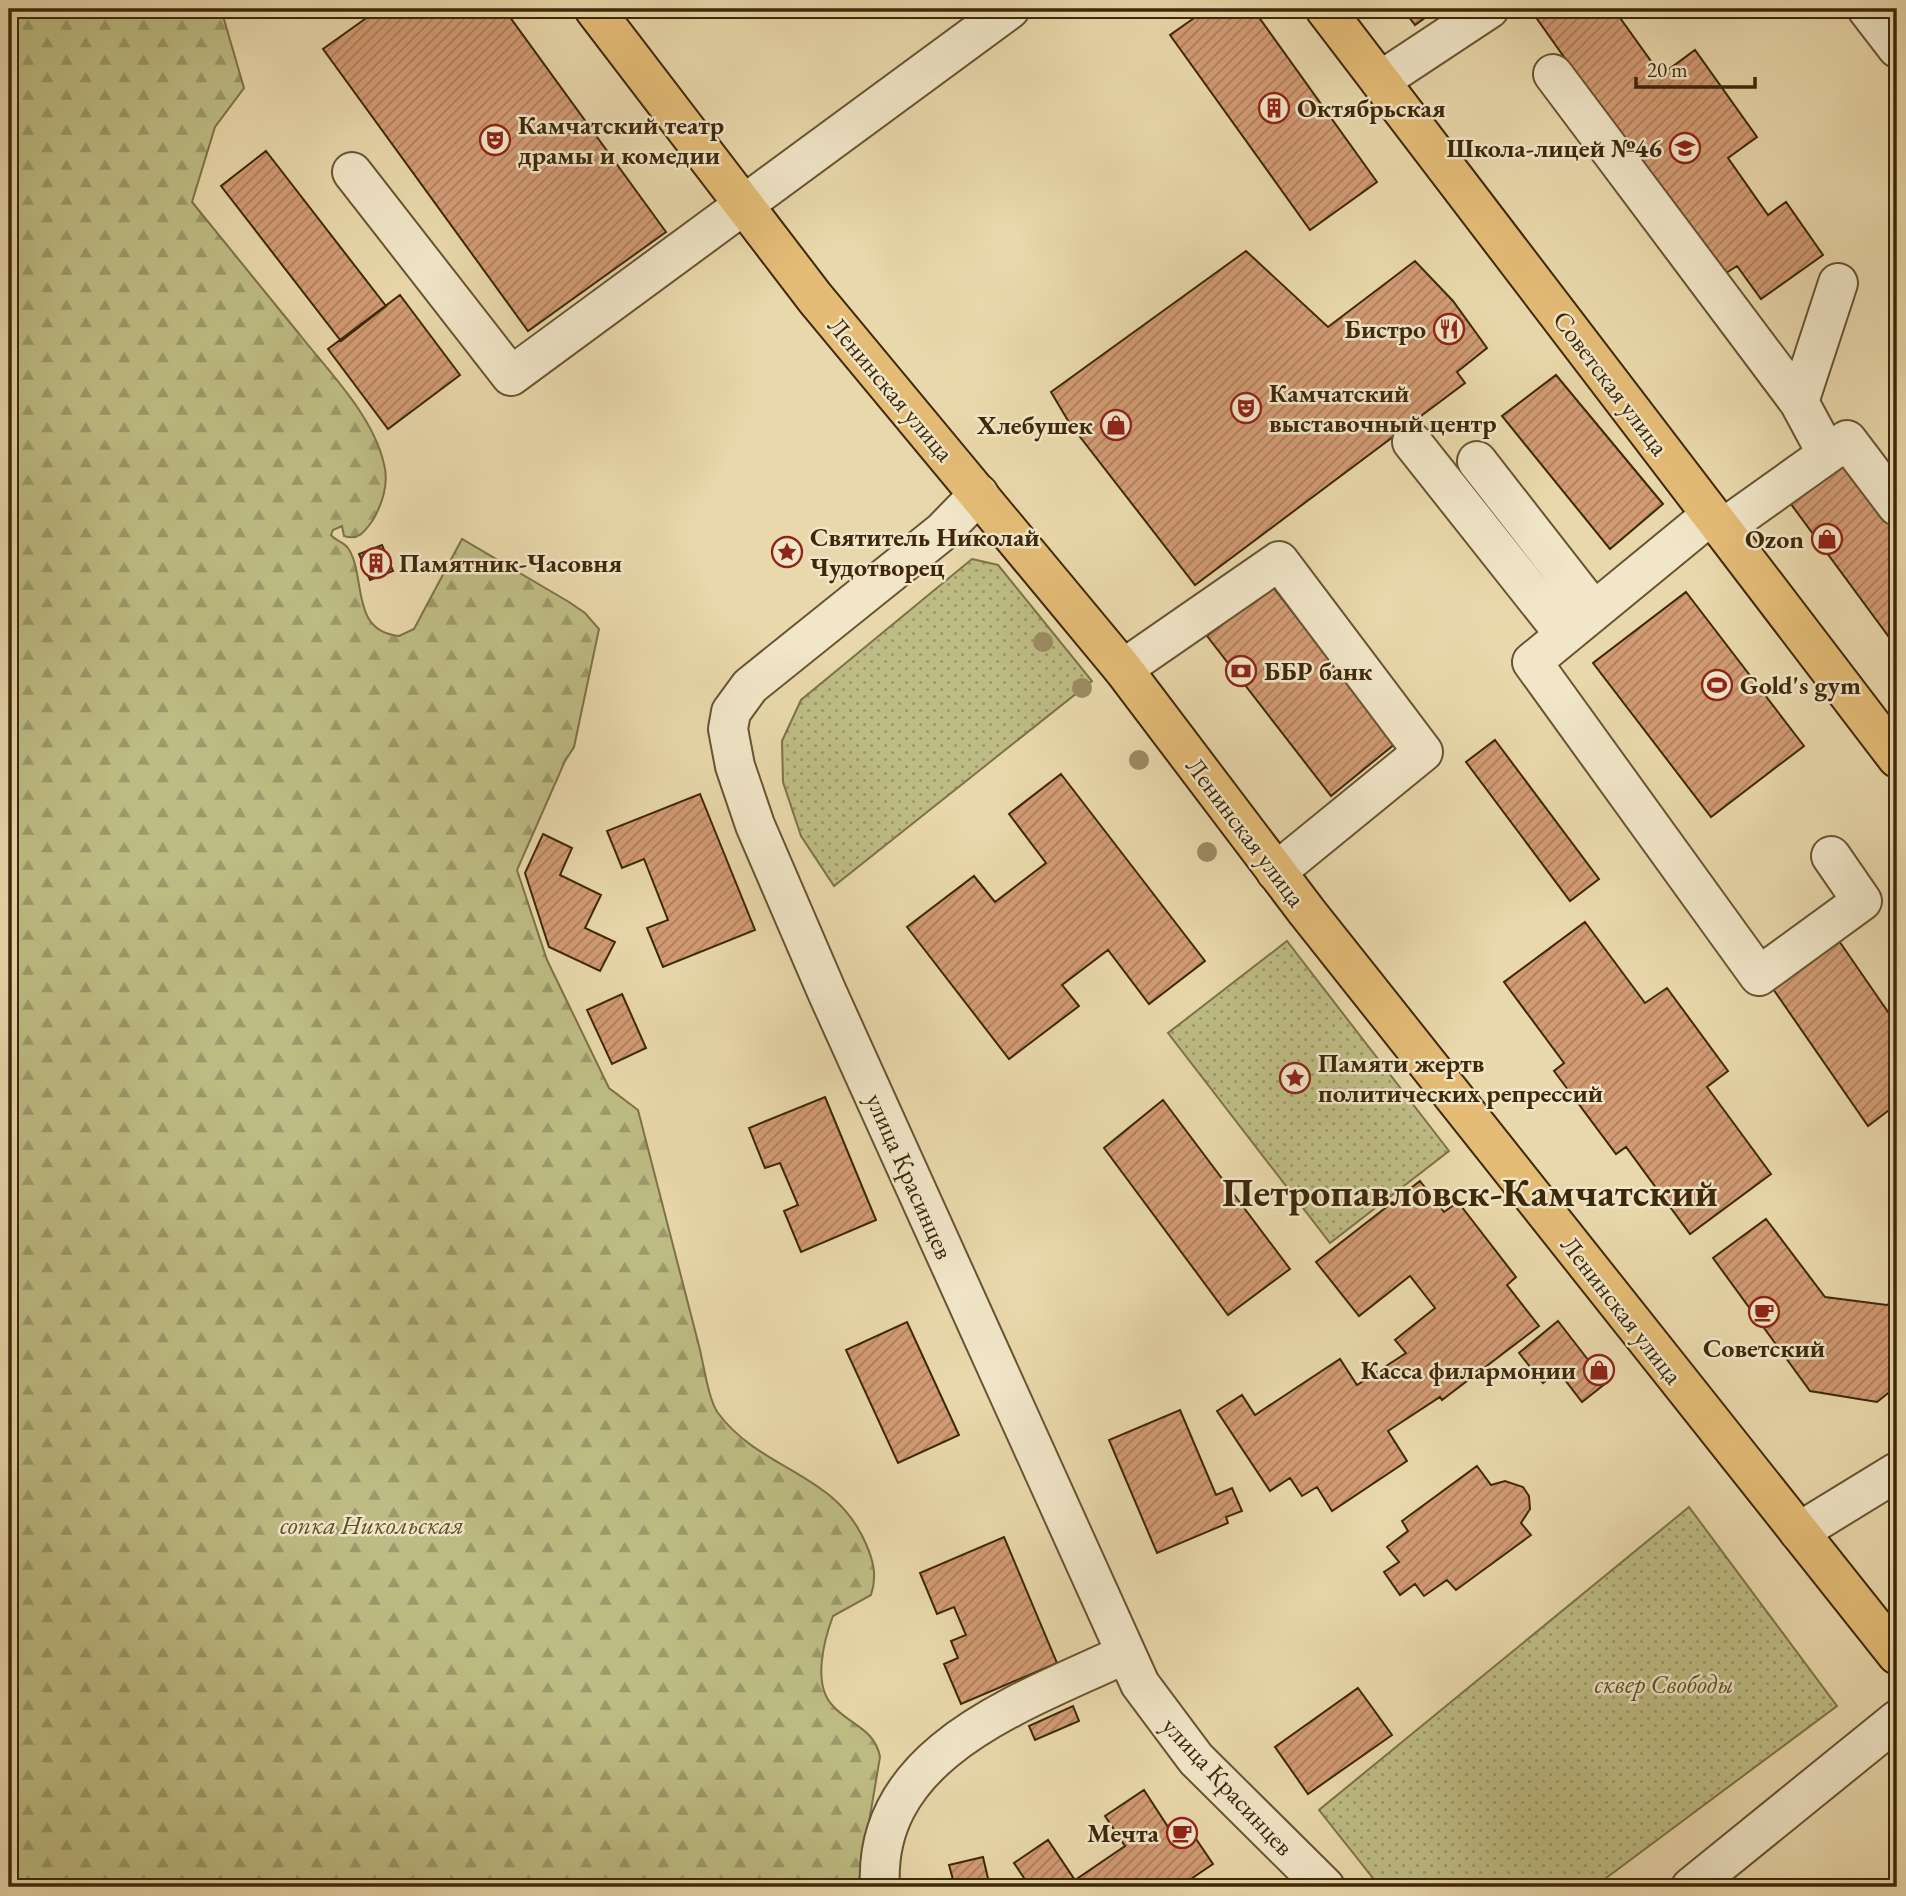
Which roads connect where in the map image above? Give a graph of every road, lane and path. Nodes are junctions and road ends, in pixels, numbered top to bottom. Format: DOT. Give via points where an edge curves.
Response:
graph roads {
  1 [pos="594,9"];
  2 [pos="1325,9"];
  3 [pos="1489,9"];
  4 [pos="1867,9"];
  5 [pos="990,15"];
  6 [pos="1897,48"];
  7 [pos="1553,74"];
  8 [pos="1380,81"];
  9 [pos="352,172"];
  10 [pos="744,205"];
  11 [pos="1838,283"];
  12 [pos="1799,402"];
  13 [pos="1412,442"];
  14 [pos="1827,454"];
  15 [pos="1477,461"];
  16 [pos="979,494"];
  17 [pos="1897,506"];
  18 [pos="1717,522"];
  19 [pos="1594,611"];
  20 [pos="1565,635"];
  21 [pos="1123,669"];
  22 [pos="1892,742"];
  23 [pos="1831,856"];
  24 [pos="1276,873"];
  25 [pos="1897,1472"];
  26 [pos="1799,1532"];
  27 [pos="1125,1654"];
  28 [pos="1897,1655"];
  29 [pos="1897,1720"];
  30 [pos="880,1887"];
  31 [pos="1325,1887"];
  32 [pos="1691,1887"];
  1 -- 10 [label="main road, Ленинская улица"];
  2 -- 8 [label="main road, Советская улица"];
  3 -- 8 [label="street"];
  4 -- 6 [label="street"];
  5 -- 10 [label="street"];
  7 -- 12 [label="street"];
  8 -- 18 [label="main road, Советская улица"];
  9 -- 10 [label="street" via="510,376"];
  10 -- 16 [label="main road, Ленинская улица" via="815,298"];
  11 -- 12 [label="street"];
  12 -- 14 [label="street"];
  13 -- 20 [label="street"];
  14 -- 17 [label="street" via="1847,440"];
  14 -- 18 [label="street"];
  15 -- 19 [label="street"];
  16 -- 21 [label="main road, Ленинская улица"];
  16 -- 27 [label="street, улица Красинцев" via="937,536 750,686 731,712 729,738 755,825"];
  18 -- 19 [label="street"];
  18 -- 22 [label="main road, Советская улица"];
  19 -- 20 [label="street"];
  20 -- 23 [label="street" via="1532,663 1759,976 1862,901"];
  21 -- 24 [label="main road, Ленинская улица"];
  21 -- 24 [label="street" via="1279,561 1423,752"];
  24 -- 26 [label="main road, Ленинская улица"];
  25 -- 26 [label="street"];
  26 -- 28 [label="main road, Ленинская улица"];
  27 -- 30 [label="street" via="953,1742 927,1764 893,1813 880,1857"];
  27 -- 31 [label="street, улица Красинцев" via="1147,1696 1196,1759"];
  29 -- 32 [label="street"];
}
